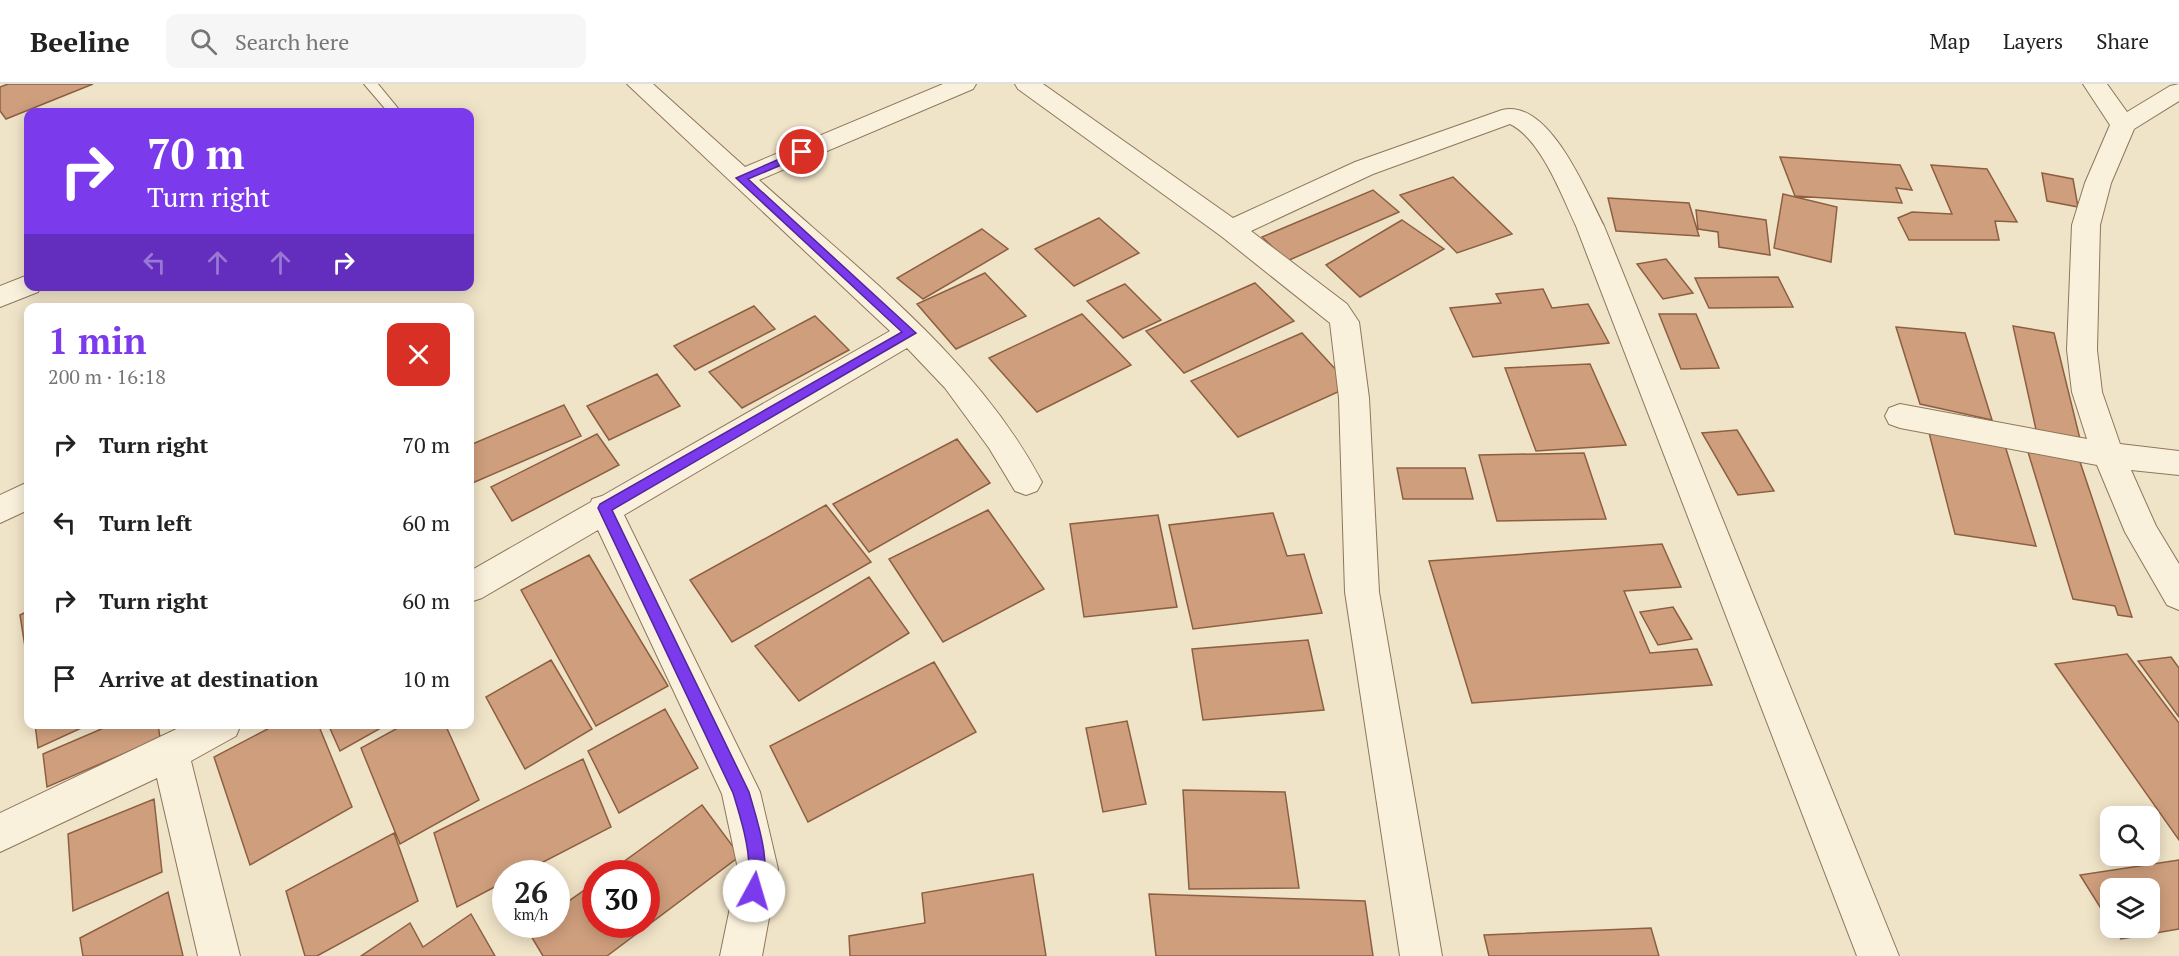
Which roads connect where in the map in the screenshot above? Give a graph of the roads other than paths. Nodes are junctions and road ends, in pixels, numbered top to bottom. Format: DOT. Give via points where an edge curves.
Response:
graph roads {
  1 [pos="371,84"];
  2 [pos="639,84"];
  3 [pos="964,84"];
  4 [pos="1027,84"];
  5 [pos="2095,84"];
  6 [pos="2179,90"];
  7 [pos="392,108"];
  8 [pos="2123,125"];
  9 [pos="741,178"];
  10 [pos="1231,230"];
  11 [pos="24,287"];
  12 [pos="0,297"];
  13 [pos="910,333"];
  14 [pos="1900,416"];
  15 [pos="2108,455"];
  16 [pos="2179,463"];
  17 [pos="1026,482"];
  18 [pos="24,497"];
  19 [pos="604,508"];
  20 [pos="0,510"];
  21 [pos="474,586"];
  22 [pos="2179,595"];
  23 [pos="213,729"];
  24 [pos="170,753"];
  25 [pos="0,833"];
  26 [pos="219,956"];
  27 [pos="741,956"];
  28 [pos="1421,956"];
  29 [pos="1878,956"];
  1 -- 7 [label="lane"];
  2 -- 9 [label="street"];
  3 -- 9 [label="street"];
  4 -- 10 [label="street"];
  5 -- 8 [label="street"];
  6 -- 8 [label="street"];
  8 -- 15 [label="street" via="2098,183 2086,225 2082,350 2087,392"];
  9 -- 13 [label="street"];
  10 -- 28 [label="street" via="1337,311 1344,322 1354,398 1362,592"];
  10 -- 29 [label="street" via="1375,164 1512,115 1527,121 1555,159 1590,226"];
  11 -- 12 [label="street"];
  13 -- 17 [label="street" via="956,380"];
  13 -- 19 [label="street"];
  14 -- 15 [label="street"];
  15 -- 16 [label="street"];
  15 -- 22 [label="street" via="2142,532"];
  18 -- 20 [label="street"];
  19 -- 21 [label="street"];
  19 -- 27 [label="street" via="741,792 758,869"];
  23 -- 24 [label="street"];
  24 -- 25 [label="street"];
  24 -- 26 [label="street"];
}
